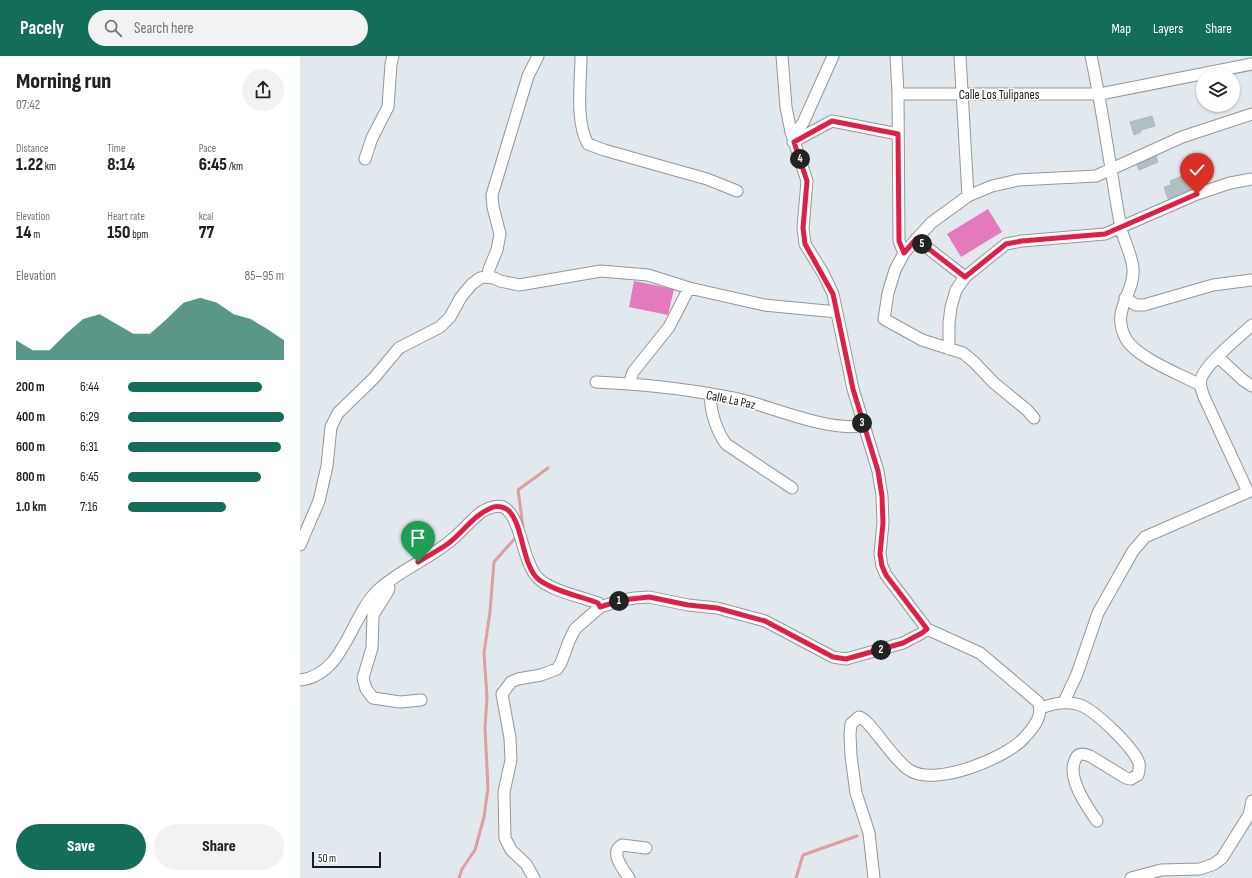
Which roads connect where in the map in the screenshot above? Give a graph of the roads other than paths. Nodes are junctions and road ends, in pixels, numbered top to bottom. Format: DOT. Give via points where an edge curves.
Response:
graph roads {
  1 [pos="393,56"];
  2 [pos="538,56"];
  3 [pos="581,56"];
  4 [pos="782,56"];
  5 [pos="833,56"];
  6 [pos="896,56"];
  7 [pos="960,56"];
  8 [pos="1092,56"];
  9 [pos="1252,64"];
  10 [pos="898,94"];
  11 [pos="1100,94"];
  12 [pos="961,95"];
  13 [pos="1252,114"];
  14 [pos="898,134"];
  15 [pos="792,137"];
  16 [pos="365,159"];
  17 [pos="1110,170"];
  18 [pos="1252,179"];
  19 [pos="737,191"];
  20 [pos="968,196"];
  21 [pos="1120,228"];
  22 [pos="916,239"];
  23 [pos="904,253"];
  24 [pos="488,277"];
  25 [pos="965,277"];
  26 [pos="1252,280"];
  27 [pos="689,288"];
  28 [pos="1125,298"];
  29 [pos="837,312"];
  30 [pos="1252,325"];
  31 [pos="949,349"];
  32 [pos="1218,357"];
  33 [pos="596,382"];
  34 [pos="629,384"];
  35 [pos="1200,385"];
  36 [pos="1252,386"];
  37 [pos="711,394"];
  38 [pos="1034,418"];
  39 [pos="863,425"];
  40 [pos="792,488"];
  41 [pos="300,545"];
  42 [pos="387,584"];
  43 [pos="600,607"];
  44 [pos="927,629"];
  45 [pos="300,680"];
  46 [pos="421,700"];
  47 [pos="1064,702"];
  48 [pos="1040,708"];
  49 [pos="1252,801"];
  50 [pos="1097,821"];
  51 [pos="646,848"];
  52 [pos="534,878"];
  53 [pos="629,878"];
  54 [pos="874,878"];
  55 [pos="1131,878"];
  1 -- 16 [label="street" via="388,107 372,138"];
  2 -- 24 [label="street" via="528,76 492,195 500,234"];
  3 -- 19 [label="street" via="580,116 588,144 707,179"];
  4 -- 15 [label="street" via="786,106"];
  5 -- 15 [label="street" via="803,123"];
  6 -- 10 [label="street"];
  7 -- 12 [label="street"];
  8 -- 11 [label="street"];
  9 -- 11 [label="street, Calle Los Tulipanes"];
  10 -- 12 [label="street, Calle Los Tulipanes"];
  10 -- 14 [label="street"];
  11 -- 12 [label="street, Calle Los Tulipanes"];
  11 -- 17 [label="street"];
  12 -- 20 [label="street"];
  13 -- 17 [label="street" via="1182,137"];
  14 -- 15 [label="street" via="832,121"];
  14 -- 23 [label="street" via="899,241"];
  15 -- 29 [label="street" via="807,181 803,228 805,244 833,294"];
  17 -- 20 [label="street" via="1096,176 1018,180 992,186"];
  17 -- 21 [label="street"];
  18 -- 21 [label="street" via="1197,194"];
  20 -- 22 [label="street" via="931,223"];
  21 -- 25 [label="street" via="1105,234 1006,244"];
  21 -- 28 [label="street" via="1133,270"];
  22 -- 23 [label="street"];
  22 -- 25 [label="street"];
  23 -- 31 [label="street" via="888,292 884,319 922,340"];
  24 -- 27 [label="street" via="518,285 614,271 648,275"];
  24 -- 41 [label="street" via="480,278 472,284 450,317 440,327 399,348 374,378 338,413 331,428 328,466 319,500"];
  25 -- 31 [label="street" via="956,290 951,307"];
  26 -- 28 [label="street" via="1213,285 1144,305 1136,305"];
  27 -- 29 [label="street" via="764,305"];
  27 -- 34 [label="street" via="669,327 633,372"];
  28 -- 35 [label="street" via="1120,318 1127,340 1150,360"];
  29 -- 39 [label="street"];
  30 -- 32 [label="street"];
  31 -- 38 [label="street" via="963,353"];
  32 -- 35 [label="street" via="1208,366"];
  32 -- 36 [label="street"];
  33 -- 34 [label="street, Calle La Paz"];
  34 -- 37 [label="street, Calle La Paz"];
  35 -- 47 [label="street" via="1248,492 1145,537 1133,551 1098,613 1077,674"];
  37 -- 39 [label="street, Calle La Paz" via="748,401 796,417 835,425"];
  37 -- 40 [label="street" via="711,406 726,444"];
  39 -- 44 [label="street" via="878,471 882,496 882,566"];
  42 -- 43 [label="street" via="449,542 483,511 502,507 510,511 514,519 528,563 537,578 552,587 598,603"];
  42 -- 45 [label="street" via="376,592 366,606 330,666 314,676"];
  42 -- 46 [label="street" via="388,591 373,615 372,648 363,678 366,689 373,698 400,702"];
  43 -- 44 [label="street" via="622,600 649,597 717,608 765,621 833,657 846,659 903,643"];
  43 -- 52 [label="street" via="575,629 557,669 511,682 502,694 511,760 504,792 505,838 511,850 526,864"];
  44 -- 48 [label="street" via="980,653 1038,702"];
  47 -- 48 [label="street"];
  47 -- 50 [label="street" via="1080,705 1101,719 1121,738 1139,762 1138,775 1131,779 1090,756 1078,755 1072,766 1075,781 1084,803"];
  48 -- 54 [label="street" via="1038,719 1015,746 975,767 944,774 922,775 911,772 886,748 866,720 859,717 854,720 850,734 851,756 856,793 869,833"];
  49 -- 55 [label="street" via="1249,815 1222,858 1214,864 1200,869 1161,870"];
  51 -- 53 [label="street" via="622,845 618,847 617,857"];
}
